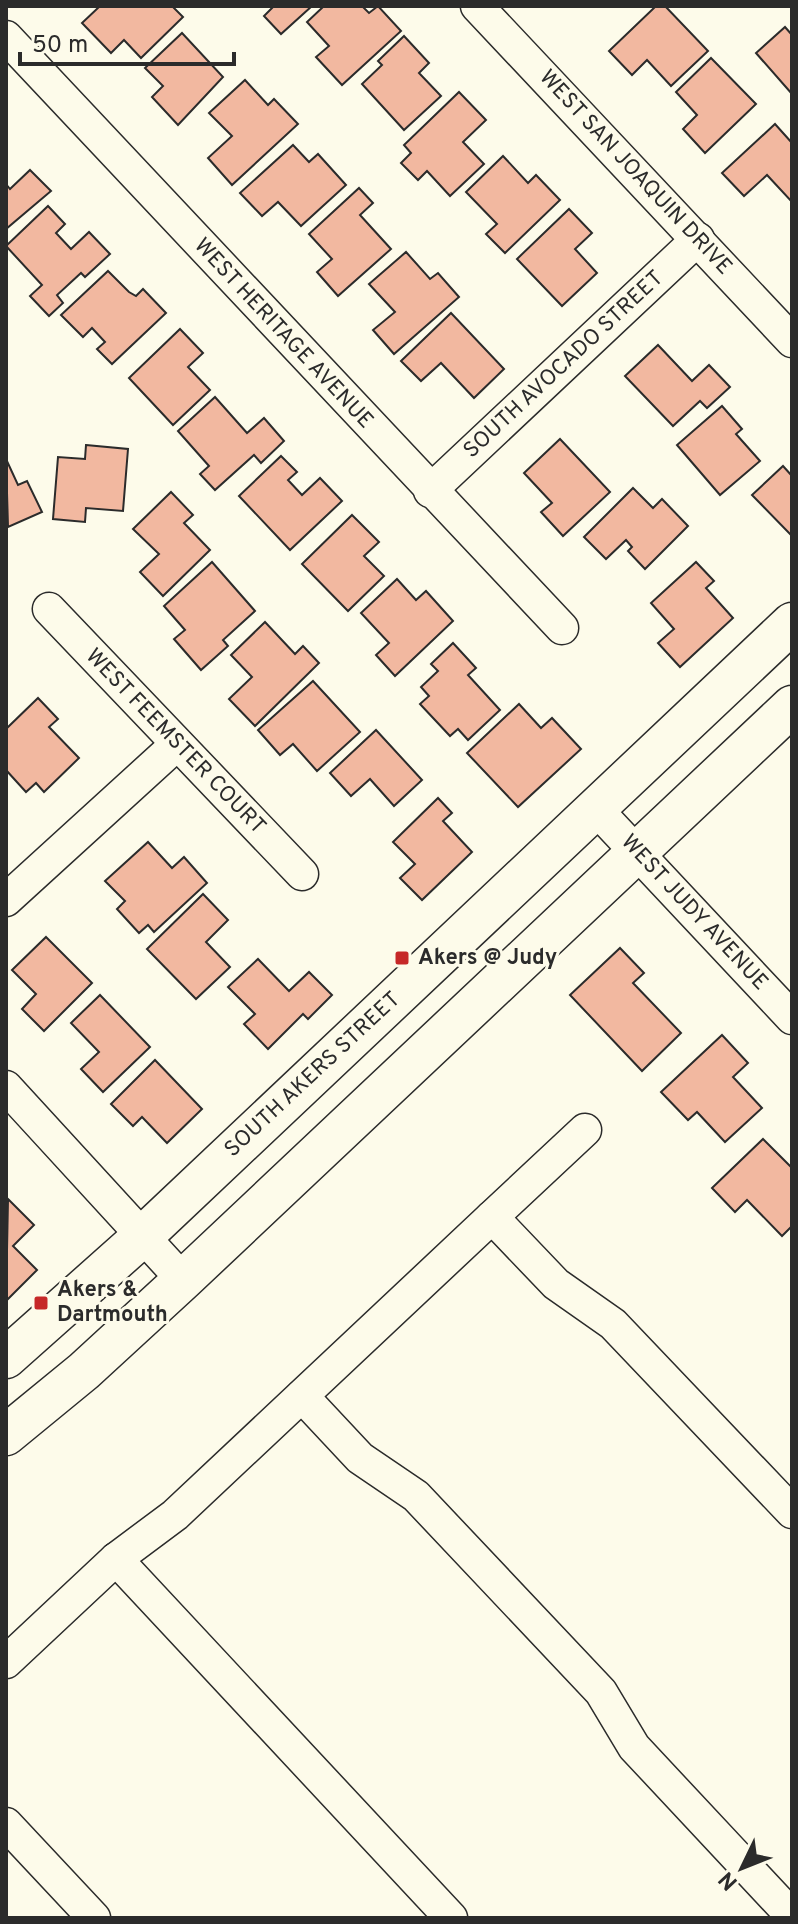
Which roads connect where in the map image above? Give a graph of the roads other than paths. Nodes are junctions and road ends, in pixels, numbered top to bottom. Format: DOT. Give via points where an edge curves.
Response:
graph roads {
  1 [pos="477,6"];
  2 [pos="6,37"];
  3 [pos="698,239"];
  4 [pos="792,341"];
  5 [pos="430,491"];
  6 [pos="49,609"];
  7 [pos="792,623"];
  8 [pos="562,628"];
  9 [pos="792,706"];
  10 [pos="176,745"];
  11 [pos="595,808"];
  12 [pos="637,852"];
  13 [pos="302,874"];
  14 [pos="6,900"];
  15 [pos="792,1018"];
  16 [pos="6,1087"];
  17 [pos="585,1130"];
  18 [pos="492,1217"];
  19 [pos="143,1236"];
  20 [pos="183,1280"];
  21 [pos="6,1358"];
  22 [pos="302,1396"];
  23 [pos="6,1435"];
  24 [pos="792,1512"];
  25 [pos="116,1559"];
  26 [pos="6,1662"];
  27 [pos="6,1824"];
  28 [pos="777,1911"];
  29 [pos="94,1918"];
  30 [pos="451,1918"];
  1 -- 3 [label="street, WEST SAN JOAQUIN DRIVE"];
  2 -- 5 [label="street, WEST HERITAGE AVENUE"];
  3 -- 4 [label="street, WEST SAN JOAQUIN DRIVE"];
  3 -- 5 [label="street, SOUTH AVOCADO STREET"];
  5 -- 8 [label="street, WEST HERITAGE AVENUE"];
  6 -- 10 [label="street, WEST FEEMSTER COURT"];
  7 -- 11 [label="main road, SOUTH AKERS STREET"];
  9 -- 12 [label="main road"];
  10 -- 13 [label="street, WEST FEEMSTER COURT"];
  10 -- 14 [label="street"];
  11 -- 12 [label="street, WEST JUDY AVENUE"];
  11 -- 19 [label="main road, SOUTH AKERS STREET"];
  12 -- 15 [label="street, WEST JUDY AVENUE"];
  12 -- 20 [label="main road"];
  16 -- 19 [label="street"];
  17 -- 18 [label="street"];
  18 -- 22 [label="street"];
  18 -- 24 [label="street" via="556,1284 613,1324"];
  19 -- 20 [label="street"];
  19 -- 21 [label="main road, SOUTH AKERS STREET"];
  20 -- 23 [label="main road"];
  22 -- 25 [label="street" via="175,1515"];
  22 -- 28 [label="street" via="360,1458 416,1496 601,1692 634,1747"];
  25 -- 26 [label="street"];
  25 -- 30 [label="street"];
  27 -- 29 [label="street"];
}
